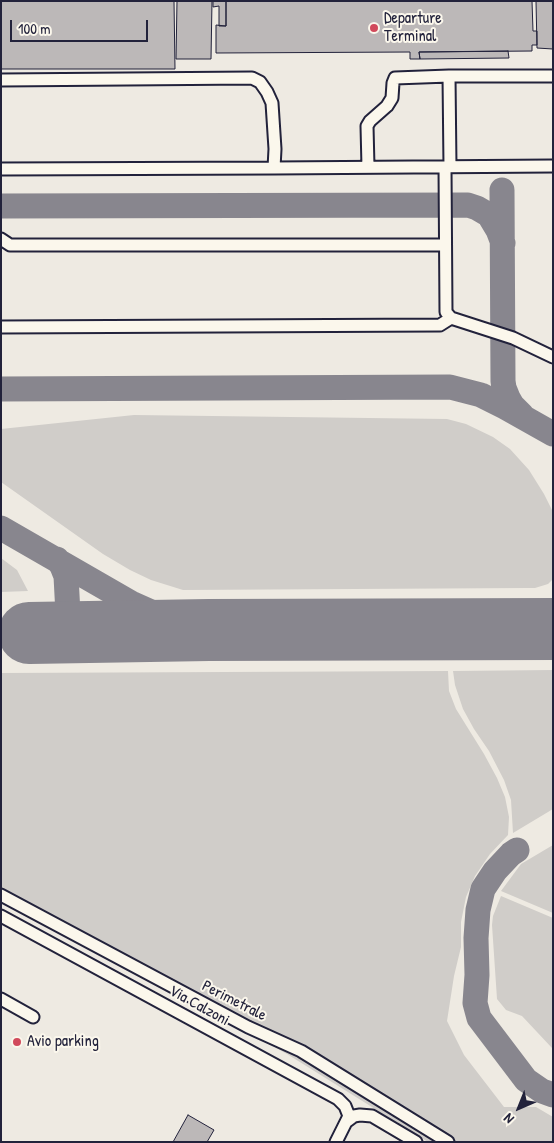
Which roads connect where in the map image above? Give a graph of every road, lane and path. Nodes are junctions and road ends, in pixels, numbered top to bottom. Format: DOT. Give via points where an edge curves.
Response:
graph roads {
  1 [pos="449,76"];
  2 [pos="553,76"];
  3 [pos="1,80"];
  4 [pos="553,166"];
  5 [pos="368,167"];
  6 [pos="447,167"];
  7 [pos="274,168"];
  8 [pos="1,169"];
  9 [pos="1,239"];
  10 [pos="445,245"];
  11 [pos="451,318"];
  12 [pos="1,326"];
  13 [pos="553,357"];
  14 [pos="1,895"];
  15 [pos="1,916"];
  16 [pos="1,999"];
  17 [pos="33,1017"];
  18 [pos="346,1122"];
  19 [pos="336,1142"];
  20 [pos="416,1142"];
  21 [pos="448,1142"];
  1 -- 2 [label="street"];
  1 -- 5 [label="street" via="395,78 392,98 367,126"];
  1 -- 6 [label="street"];
  3 -- 7 [label="street" via="252,78 260,82 272,103"];
  4 -- 6 [label="street"];
  5 -- 6 [label="street"];
  5 -- 7 [label="street"];
  6 -- 10 [label="street"];
  7 -- 8 [label="street"];
  9 -- 10 [label="street" via="10,245"];
  10 -- 11 [label="street" via="446,312"];
  11 -- 12 [label="street" via="440,325"];
  11 -- 13 [label="street" via="513,338"];
  14 -- 21 [label="street, Perimetrale" via="248,1027 301,1051"];
  15 -- 18 [label="street, Via Calzoni" via="338,1099 349,1116"];
  16 -- 17 [label="street"];
  18 -- 19 [label="street"];
  18 -- 20 [label="street" via="360,1114 372,1116"];
}
